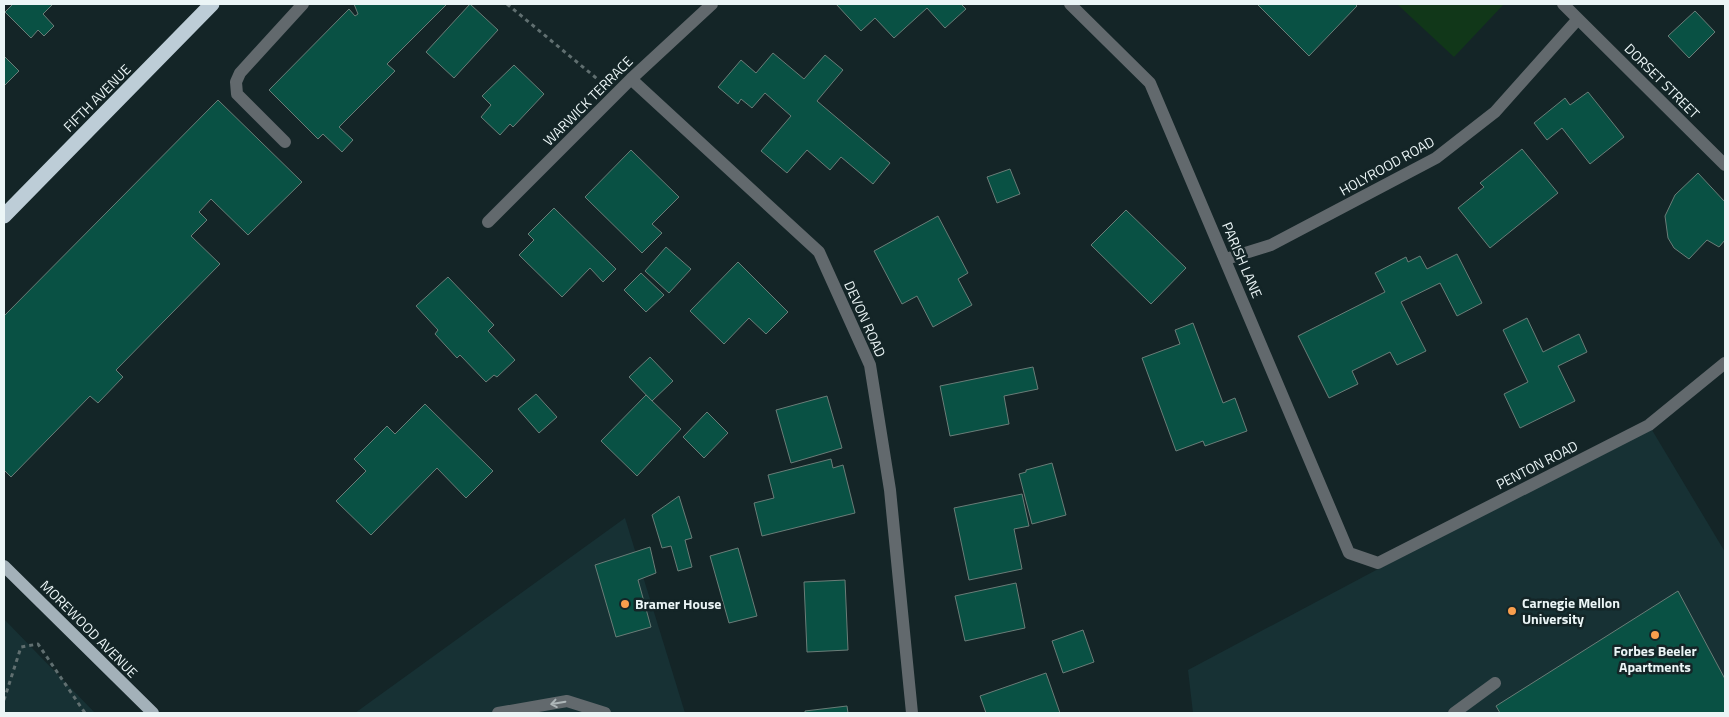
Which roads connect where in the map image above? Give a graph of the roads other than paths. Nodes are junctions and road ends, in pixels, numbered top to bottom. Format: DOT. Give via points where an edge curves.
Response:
graph roads {
  1 [pos="303,4"];
  2 [pos="712,4"];
  3 [pos="1070,4"];
  4 [pos="1563,4"];
  5 [pos="206,6"];
  6 [pos="1578,19"];
  7 [pos="631,79"];
  8 [pos="285,142"];
  9 [pos="1725,165"];
  10 [pos="4,216"];
  11 [pos="488,222"];
  12 [pos="1226,259"];
  13 [pos="1725,364"];
  14 [pos="1349,553"];
  15 [pos="4,566"];
  16 [pos="1495,683"];
  17 [pos="153,713"];
  18 [pos="498,713"];
  19 [pos="605,713"];
  20 [pos="912,713"];
  21 [pos="1454,713"];
  1 -- 8 [label="street" via="246,66 236,82 237,94"];
  2 -- 7 [label="street, WARWICK TERRACE"];
  3 -- 12 [label="street, PARISH LANE" via="1150,83"];
  4 -- 6 [label="street, DORSET STREET"];
  5 -- 10 [label="highway, FIFTH AVENUE"];
  6 -- 9 [label="street, DORSET STREET"];
  6 -- 12 [label="street, HOLYROOD ROAD" via="1495,112 1436,158 1270,245"];
  7 -- 11 [label="street, WARWICK TERRACE"];
  7 -- 20 [label="street, DEVON ROAD" via="819,252 870,365 890,490"];
  12 -- 14 [label="street, PARISH LANE"];
  13 -- 14 [label="street, PENTON ROAD" via="1649,425 1378,563"];
  15 -- 17 [label="main road, MOREWOOD AVENUE"];
  16 -- 21 [label="street"];
  19 -- 18 [label="street, one-way" via="567,702"];
}
